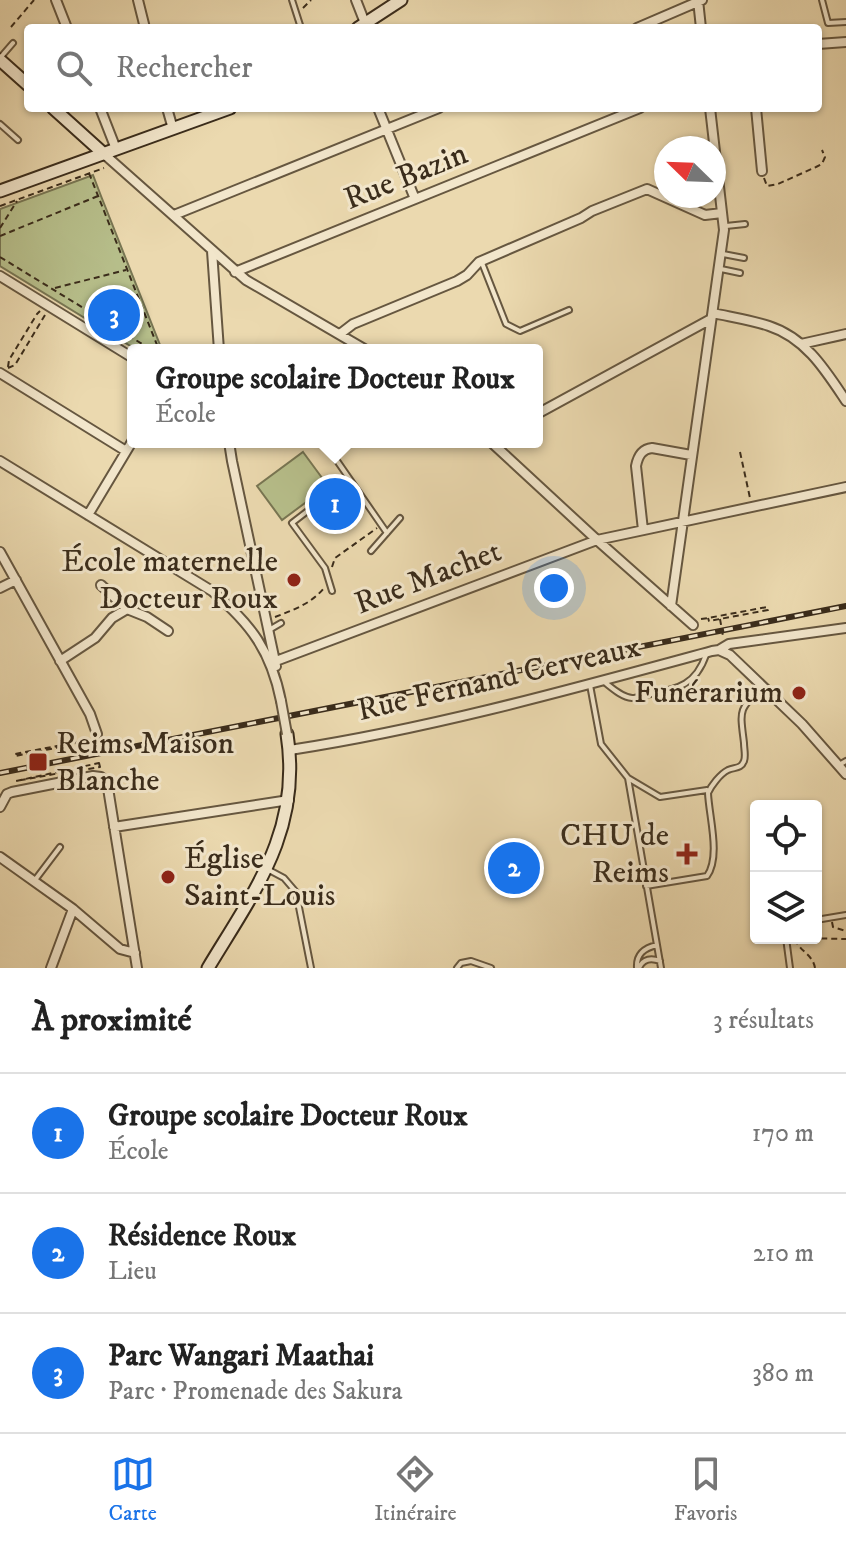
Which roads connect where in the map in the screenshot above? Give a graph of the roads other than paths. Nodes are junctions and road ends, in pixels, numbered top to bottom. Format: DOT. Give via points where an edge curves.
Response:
graph roads {
  1 [pos="56,0"];
  2 [pos="138,0"];
  3 [pos="292,0"];
  4 [pos="356,0"];
  5 [pos="401,0"];
  6 [pos="699,0"];
  7 [pos="822,0"];
  8 [pos="846,22"];
  9 [pos="65,24"];
  10 [pos="144,24"];
  11 [pos="300,24"];
  12 [pos="362,24"];
  13 [pos="365,24"];
  14 [pos="647,24"];
  15 [pos="701,24"];
  16 [pos="846,42"];
  17 [pos="13,43"];
  18 [pos="822,44"];
  19 [pos="0,59"];
  20 [pos="24,81"];
  21 [pos="57,112"];
  22 [pos="102,112"];
  23 [pos="168,112"];
  24 [pos="219,112"];
  25 [pos="380,112"];
  26 [pos="429,112"];
  27 [pos="630,112"];
  28 [pos="710,112"];
  29 [pos="756,112"];
  30 [pos="0,124"];
  31 [pos="173,129"];
  32 [pos="387,129"];
  33 [pos="18,140"];
  34 [pos="116,149"];
  35 [pos="104,154"];
  36 [pos="763,176"];
  37 [pos="0,191"];
  38 [pos="415,199"];
  39 [pos="722,213"];
  40 [pos="174,215"];
  41 [pos="581,218"];
  42 [pos="745,224"];
  43 [pos="723,227"];
  44 [pos="590,228"];
  45 [pos="212,250"];
  46 [pos="720,253"];
  47 [pos="744,258"];
  48 [pos="482,261"];
  49 [pos="719,269"];
  50 [pos="235,272"];
  51 [pos="740,273"];
  52 [pos="0,276"];
  53 [pos="569,310"];
  54 [pos="712,316"];
  55 [pos="340,334"];
  56 [pos="846,334"];
  57 [pos="219,344"];
  58 [pos="356,344"];
  59 [pos="801,344"];
  60 [pos="127,354"];
  61 [pos="3,374"];
  62 [pos="841,397"];
  63 [pos="543,411"];
  64 [pos="128,448"];
  65 [pos="230,448"];
  66 [pos="328,448"];
  67 [pos="497,448"];
  68 [pos="126,451"];
  69 [pos="691,455"];
  70 [pos="0,461"];
  71 [pos="349,479"];
  72 [pos="846,487"];
  73 [pos="88,515"];
  74 [pos="400,518"];
  75 [pos="682,522"];
  76 [pos="643,530"];
  77 [pos="387,533"];
  78 [pos="597,540"];
  79 [pos="371,551"];
  80 [pos="0,552"];
  81 [pos="16,580"];
  82 [pos="101,585"];
  83 [pos="0,588"];
  84 [pos="332,591"];
  85 [pos="671,606"];
  86 [pos="127,609"];
  87 [pos="265,612"];
  88 [pos="697,622"];
  89 [pos="281,623"];
  90 [pos="248,626"];
  91 [pos="846,628"];
  92 [pos="269,630"];
  93 [pos="168,631"];
  94 [pos="719,650"];
  95 [pos="707,652"];
  96 [pos="60,661"];
  97 [pos="276,661"];
  98 [pos="275,675"];
  99 [pos="603,681"];
  100 [pos="590,685"];
  101 [pos="762,687"];
  102 [pos="97,734"];
  103 [pos="287,734"];
  104 [pos="290,750"];
  105 [pos="842,763"];
  106 [pos="846,774"];
  107 [pos="628,778"];
  108 [pos="709,790"];
  109 [pos="289,800"];
  110 [pos="0,807"];
  111 [pos="114,827"];
  112 [pos="60,847"];
  113 [pos="0,857"];
  114 [pos="267,869"];
  115 [pos="34,882"];
  116 [pos="646,886"];
  117 [pos="73,909"];
  118 [pos="846,915"];
  119 [pos="822,919"];
  120 [pos="787,944"];
  121 [pos="657,945"];
  122 [pos="135,953"];
  123 [pos="660,961"];
  124 [pos="51,968"];
  125 [pos="137,968"];
  126 [pos="208,968"];
  127 [pos="311,968"];
  128 [pos="457,968"];
  129 [pos="491,968"];
  130 [pos="638,968"];
  131 [pos="661,968"];
  132 [pos="790,968"];
  1 -- 9 [label="street"];
  2 -- 10 [label="street"];
  3 -- 11 [label="lane"];
  4 -- 12 [label="street"];
  5 -- 13 [label="street"];
  6 -- 14 [label="street"];
  6 -- 15 [label="street"];
  7 -- 8 [label="lane" via="828,23"];
  16 -- 18 [label="street"];
  17 -- 19 [label="lane"];
  19 -- 20 [label="street"];
  21 -- 35 [label="street"];
  22 -- 34 [label="street"];
  23 -- 31 [label="street"];
  24 -- 31 [label="street"];
  25 -- 32 [label="street"];
  26 -- 32 [label="street"];
  27 -- 38 [label="street, Rue Bazin"];
  28 -- 39 [label="street"];
  29 -- 36 [label="street"];
  30 -- 33 [label="lane"];
  31 -- 34 [label="street"];
  32 -- 38 [label="street"];
  32 -- 40 [label="street"];
  34 -- 35 [label="street"];
  35 -- 37 [label="street"];
  35 -- 40 [label="street"];
  38 -- 50 [label="street, Rue Bazin"];
  39 -- 41 [label="street" via="705,215 647,189"];
  39 -- 43 [label="street"];
  40 -- 45 [label="street"];
  41 -- 44 [label="street"];
  41 -- 48 [label="street"];
  42 -- 43 [label="lane"];
  43 -- 46 [label="street"];
  45 -- 50 [label="street"];
  45 -- 57 [label="street"];
  46 -- 47 [label="lane"];
  46 -- 49 [label="street"];
  48 -- 53 [label="lane" via="510,327 520,331"];
  48 -- 55 [label="street" via="457,281"];
  49 -- 51 [label="lane"];
  49 -- 54 [label="street"];
  50 -- 55 [label="street"];
  52 -- 60 [label="street"];
  54 -- 59 [label="street" via="772,327"];
  54 -- 63 [label="street"];
  54 -- 69 [label="street"];
  55 -- 58 [label="street"];
  56 -- 59 [label="street"];
  59 -- 62 [label="street" via="819,361"];
  61 -- 68 [label="street"];
  64 -- 68 [label="street"];
  65 -- 87 [label="street"];
  66 -- 71 [label="lane"];
  67 -- 78 [label="street"];
  68 -- 73 [label="street"];
  69 -- 75 [label="street"];
  69 -- 76 [label="street" via="652,448 639,456"];
  70 -- 73 [label="street"];
  71 -- 77 [label="lane"];
  71 -- 84 [label="lane" via="292,523 325,568"];
  72 -- 75 [label="street, Rue Machet"];
  73 -- 90 [label="street" via="212,591"];
  74 -- 77 [label="lane"];
  75 -- 76 [label="street, Rue Machet"];
  75 -- 85 [label="street"];
  76 -- 78 [label="street, Rue Machet"];
  77 -- 79 [label="lane"];
  78 -- 85 [label="street"];
  78 -- 97 [label="street, Rue Machet"];
  80 -- 81 [label="street"];
  81 -- 83 [label="street"];
  81 -- 96 [label="street"];
  82 -- 86 [label="street"];
  85 -- 88 [label="street"];
  86 -- 93 [label="street"];
  86 -- 96 [label="street"];
  87 -- 90 [label="street"];
  87 -- 92 [label="street"];
  89 -- 92 [label="lane"];
  90 -- 98 [label="street"];
  91 -- 94 [label="street, Rue Fernand Cerveaux" via="729,644"];
  92 -- 97 [label="street"];
  94 -- 95 [label="street, Rue Fernand Cerveaux"];
  94 -- 101 [label="street"];
  95 -- 99 [label="street, Rue Fernand Cerveaux"];
  95 -- 99 [label="lane" via="693,679 676,690 632,698"];
  96 -- 102 [label="street"];
  97 -- 98 [label="street"];
  98 -- 103 [label="street, bridge"];
  99 -- 100 [label="street, Rue Fernand Cerveaux"];
  100 -- 104 [label="street, Rue Fernand Cerveaux"];
  100 -- 107 [label="lane" via="601,744"];
  101 -- 105 [label="street"];
  101 -- 108 [label="lane" via="744,704 741,715 743,763 726,770"];
  103 -- 104 [label="street"];
  104 -- 109 [label="street"];
  105 -- 106 [label="street"];
  107 -- 108 [label="lane" via="660,797"];
  107 -- 116 [label="lane"];
  108 -- 116 [label="lane" via="711,872"];
  109 -- 111 [label="street"];
  109 -- 114 [label="street"];
  110 -- 111 [label="street" via="7,794 101,777 107,782"];
  111 -- 122 [label="street"];
  112 -- 115 [label="lane"];
  113 -- 115 [label="street"];
  114 -- 126 [label="street"];
  114 -- 127 [label="lane" via="296,892"];
  115 -- 117 [label="street"];
  116 -- 121 [label="lane"];
  117 -- 122 [label="street" via="120,949"];
  117 -- 124 [label="street"];
  118 -- 119 [label="lane"];
  120 -- 132 [label="lane"];
  121 -- 123 [label="lane"];
  121 -- 130 [label="lane" via="640,953"];
  122 -- 125 [label="street"];
  123 -- 130 [label="lane" via="645,960"];
  123 -- 131 [label="lane"];
  128 -- 129 [label="lane" via="471,961"];
}
